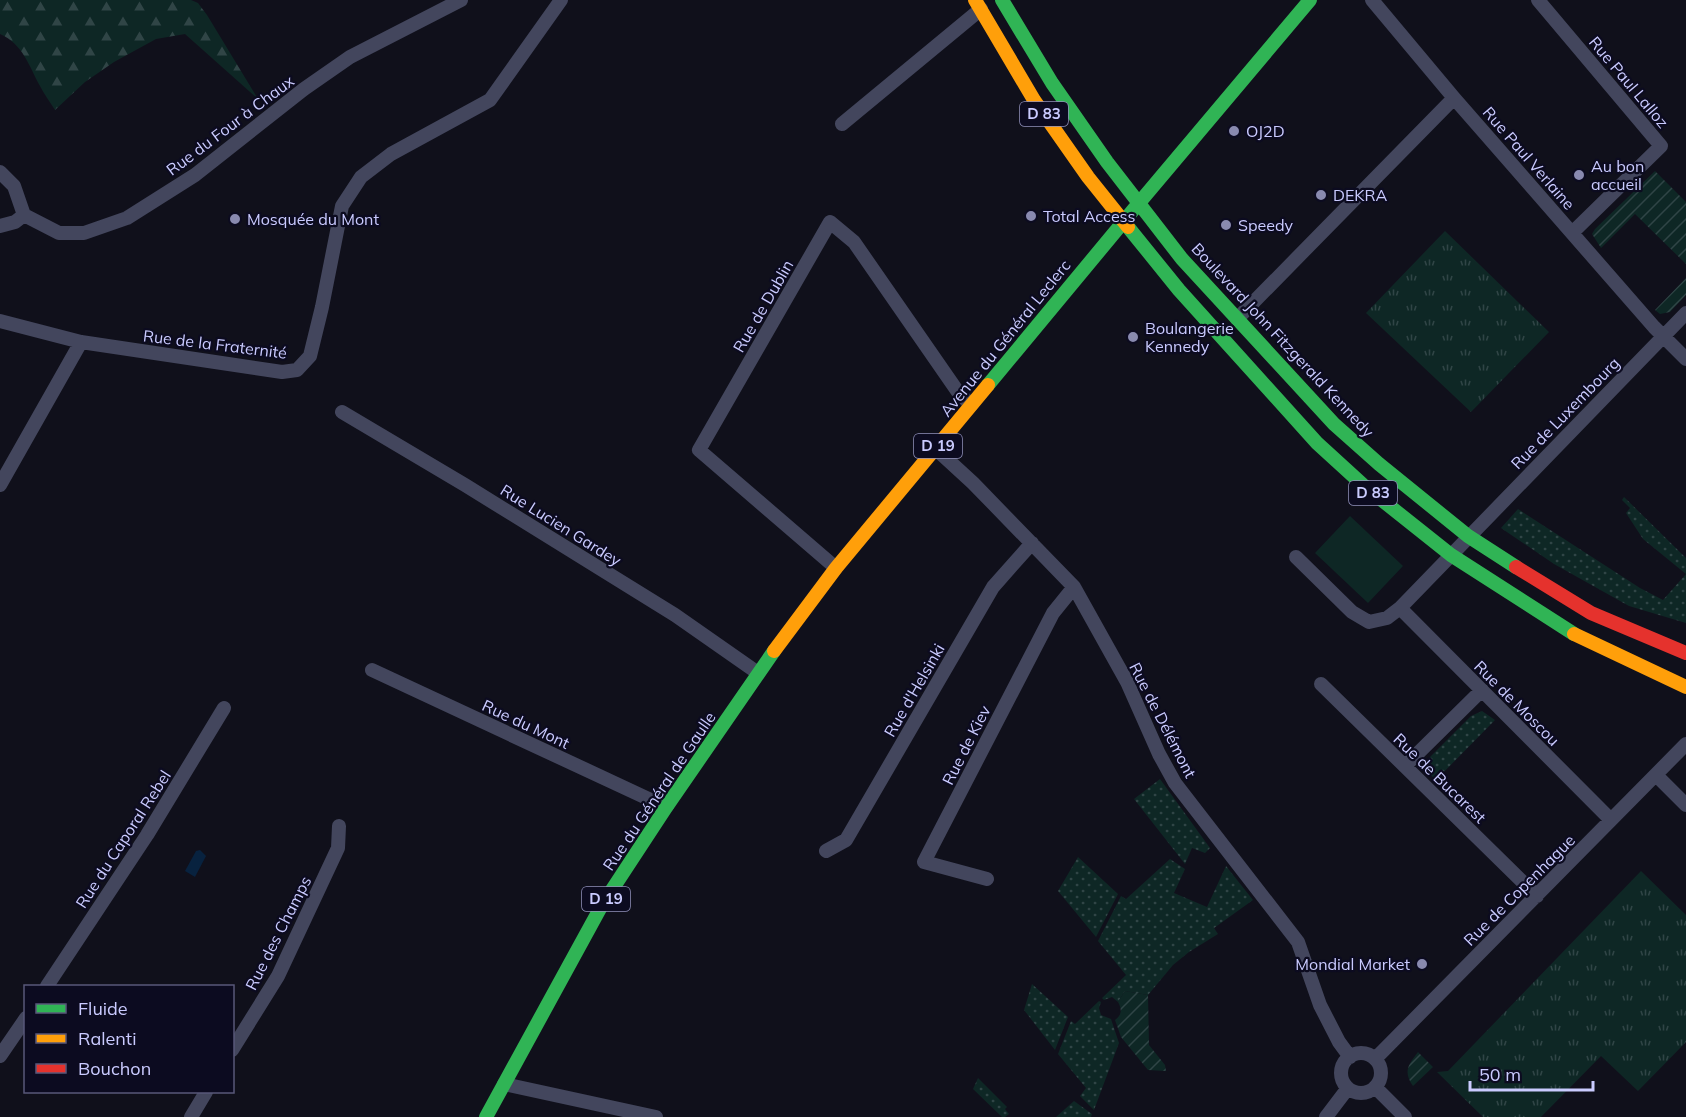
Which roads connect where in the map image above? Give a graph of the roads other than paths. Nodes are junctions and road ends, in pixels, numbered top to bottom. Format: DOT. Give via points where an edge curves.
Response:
graph roads {
  1 [pos="461,0"];
  2 [pos="561,0"];
  3 [pos="1002,0"];
  4 [pos="1310,0"];
  5 [pos="1372,0"];
  6 [pos="1538,0"];
  7 [pos="978,4"];
  8 [pos="1454,98"];
  9 [pos="842,124"];
  10 [pos="0,172"];
  11 [pos="1139,203"];
  12 [pos="24,215"];
  13 [pos="1123,222"];
  14 [pos="0,226"];
  15 [pos="1573,232"];
  16 [pos="1686,313"];
  17 [pos="1236,320"];
  18 [pos="0,321"];
  19 [pos="1663,337"];
  20 [pos="81,342"];
  21 [pos="1686,359"];
  22 [pos="971,405"];
  23 [pos="342,412"];
  24 [pos="936,449"];
  25 [pos="0,485"];
  26 [pos="1468,536"];
  27 [pos="1032,543"];
  28 [pos="1451,555"];
  29 [pos="1296,557"];
  30 [pos="836,568"];
  31 [pos="1074,587"];
  32 [pos="1400,608"];
  33 [pos="1686,653"];
  34 [pos="372,670"];
  35 [pos="758,673"];
  36 [pos="1321,684"];
  37 [pos="1686,687"];
  38 [pos="1482,690"];
  39 [pos="224,708"];
  40 [pos="1686,744"];
  41 [pos="1405,766"];
  42 [pos="1656,775"];
  43 [pos="1686,805"];
  44 [pos="667,806"];
  45 [pos="1611,820"];
  46 [pos="339,826"];
  47 [pos="826,851"];
  48 [pos="987,879"];
  49 [pos="1537,896"];
  50 [pos="47,985"];
  51 [pos="24,1021"];
  52 [pos="234,1047"];
  53 [pos="0,1056"];
  54 [pos="1350,1057"];
  55 [pos="1375,1059"];
  56 [pos="504,1084"];
  57 [pos="1375,1087"];
  58 [pos="1348,1088"];
  59 [pos="206,1093"];
  60 [pos="191,1117"];
  61 [pos="486,1117"];
  62 [pos="656,1117"];
  63 [pos="1326,1117"];
  64 [pos="1405,1117"];
  1 -- 12 [label="street, Rue du Four à Chaux" via="350,57 195,176 127,218 84,233 59,233"];
  2 -- 20 [label="street, Rue de la Fraternité" via="490,100 391,154 361,177 342,206 310,356 297,370 282,372"];
  3 -- 11 [label="main road, D 83" via="1052,83"];
  4 -- 11 [label="main road"];
  5 -- 8 [label="street, Rue Paul Verlaine"];
  6 -- 15 [label="street, Rue Paul Lalloz" via="1661,146"];
  7 -- 9 [label="street"];
  7 -- 13 [label="main road, D 83" via="1034,100"];
  8 -- 15 [label="street, Rue Paul Verlaine"];
  8 -- 17 [label="street"];
  10 -- 12 [label="street" via="14,186"];
  11 -- 13 [label="main road, D 19"];
  11 -- 17 [label="main road, Boulevard John Fitzgerald Kennedy / D 83"];
  12 -- 14 [label="street"];
  13 -- 22 [label="main road, Avenue du Général Leclerc / D 19"];
  13 -- 28 [label="main road, D 83" via="1317,443"];
  15 -- 19 [label="street, Rue Paul Verlaine"];
  16 -- 19 [label="street, Rue de Luxembourg"];
  17 -- 26 [label="main road, Boulevard John Fitzgerald Kennedy / D 83" via="1334,424"];
  18 -- 20 [label="street, Rue de la Fraternité"];
  19 -- 21 [label="street, Rue Paul Verlaine"];
  19 -- 26 [label="street, Rue de Luxembourg"];
  20 -- 25 [label="street"];
  22 -- 24 [label="main road, Avenue du Général Leclerc / D 19"];
  22 -- 30 [label="street, Rue de Dublin" via="854,242 830,222 699,450"];
  23 -- 35 [label="street, Rue Lucien Gardey" via="675,615"];
  24 -- 27 [label="street, Rue de Délémont"];
  24 -- 30 [label="main road, Avenue du Général Leclerc / D 19"];
  26 -- 28 [label="street"];
  26 -- 33 [label="main road, Boulevard John Fitzgerald Kennedy / D 83" via="1591,613"];
  27 -- 31 [label="street, Rue de Délémont"];
  27 -- 47 [label="street, Rue d'Helsinki" via="993,587 846,840"];
  28 -- 32 [label="street"];
  28 -- 37 [label="main road, D 83" via="1576,635"];
  29 -- 32 [label="street" via="1352,612 1369,622 1387,618"];
  30 -- 35 [label="main road, Avenue du Général Leclerc / D 19"];
  31 -- 48 [label="street, Rue de Kiev" via="1053,614 924,862"];
  31 -- 54 [label="street, Rue de Délémont" via="1127,682 1175,783 1298,942 1320,1005"];
  32 -- 38 [label="street, Rue de Moscou"];
  34 -- 44 [label="street, Rue du Mont"];
  35 -- 44 [label="main road, Rue du Général de Gaulle / D 19"];
  36 -- 41 [label="street, Rue de Bucarest"];
  38 -- 41 [label="street"];
  38 -- 45 [label="street, Rue de Moscou"];
  39 -- 50 [label="street, Rue du Caporal Rebel" via="147,835"];
  40 -- 42 [label="street, Rue de Copenhague"];
  41 -- 49 [label="street, Rue de Bucarest"];
  42 -- 43 [label="street"];
  42 -- 45 [label="street, Rue de Copenhague"];
  44 -- 56 [label="main road, Rue du Général de Gaulle / D 19" via="602,905"];
  45 -- 49 [label="street, Rue de Copenhague"];
  46 -- 52 [label="street, Rue des Champs" via="338,848 278,976"];
  49 -- 55 [label="street, Rue de Copenhague"];
  51 -- 53 [label="street"];
  54 -- 55 [label="street" via="1363,1053"];
  54 -- 58 [label="street" via="1342,1068"];
  55 -- 57 [label="street" via="1381,1073"];
  56 -- 61 [label="main road, Rue du Général de Gaulle / D 19"];
  56 -- 62 [label="street"];
  57 -- 58 [label="street" via="1361,1093"];
  57 -- 64 [label="street"];
  58 -- 63 [label="street"];
  59 -- 60 [label="street"];
}
